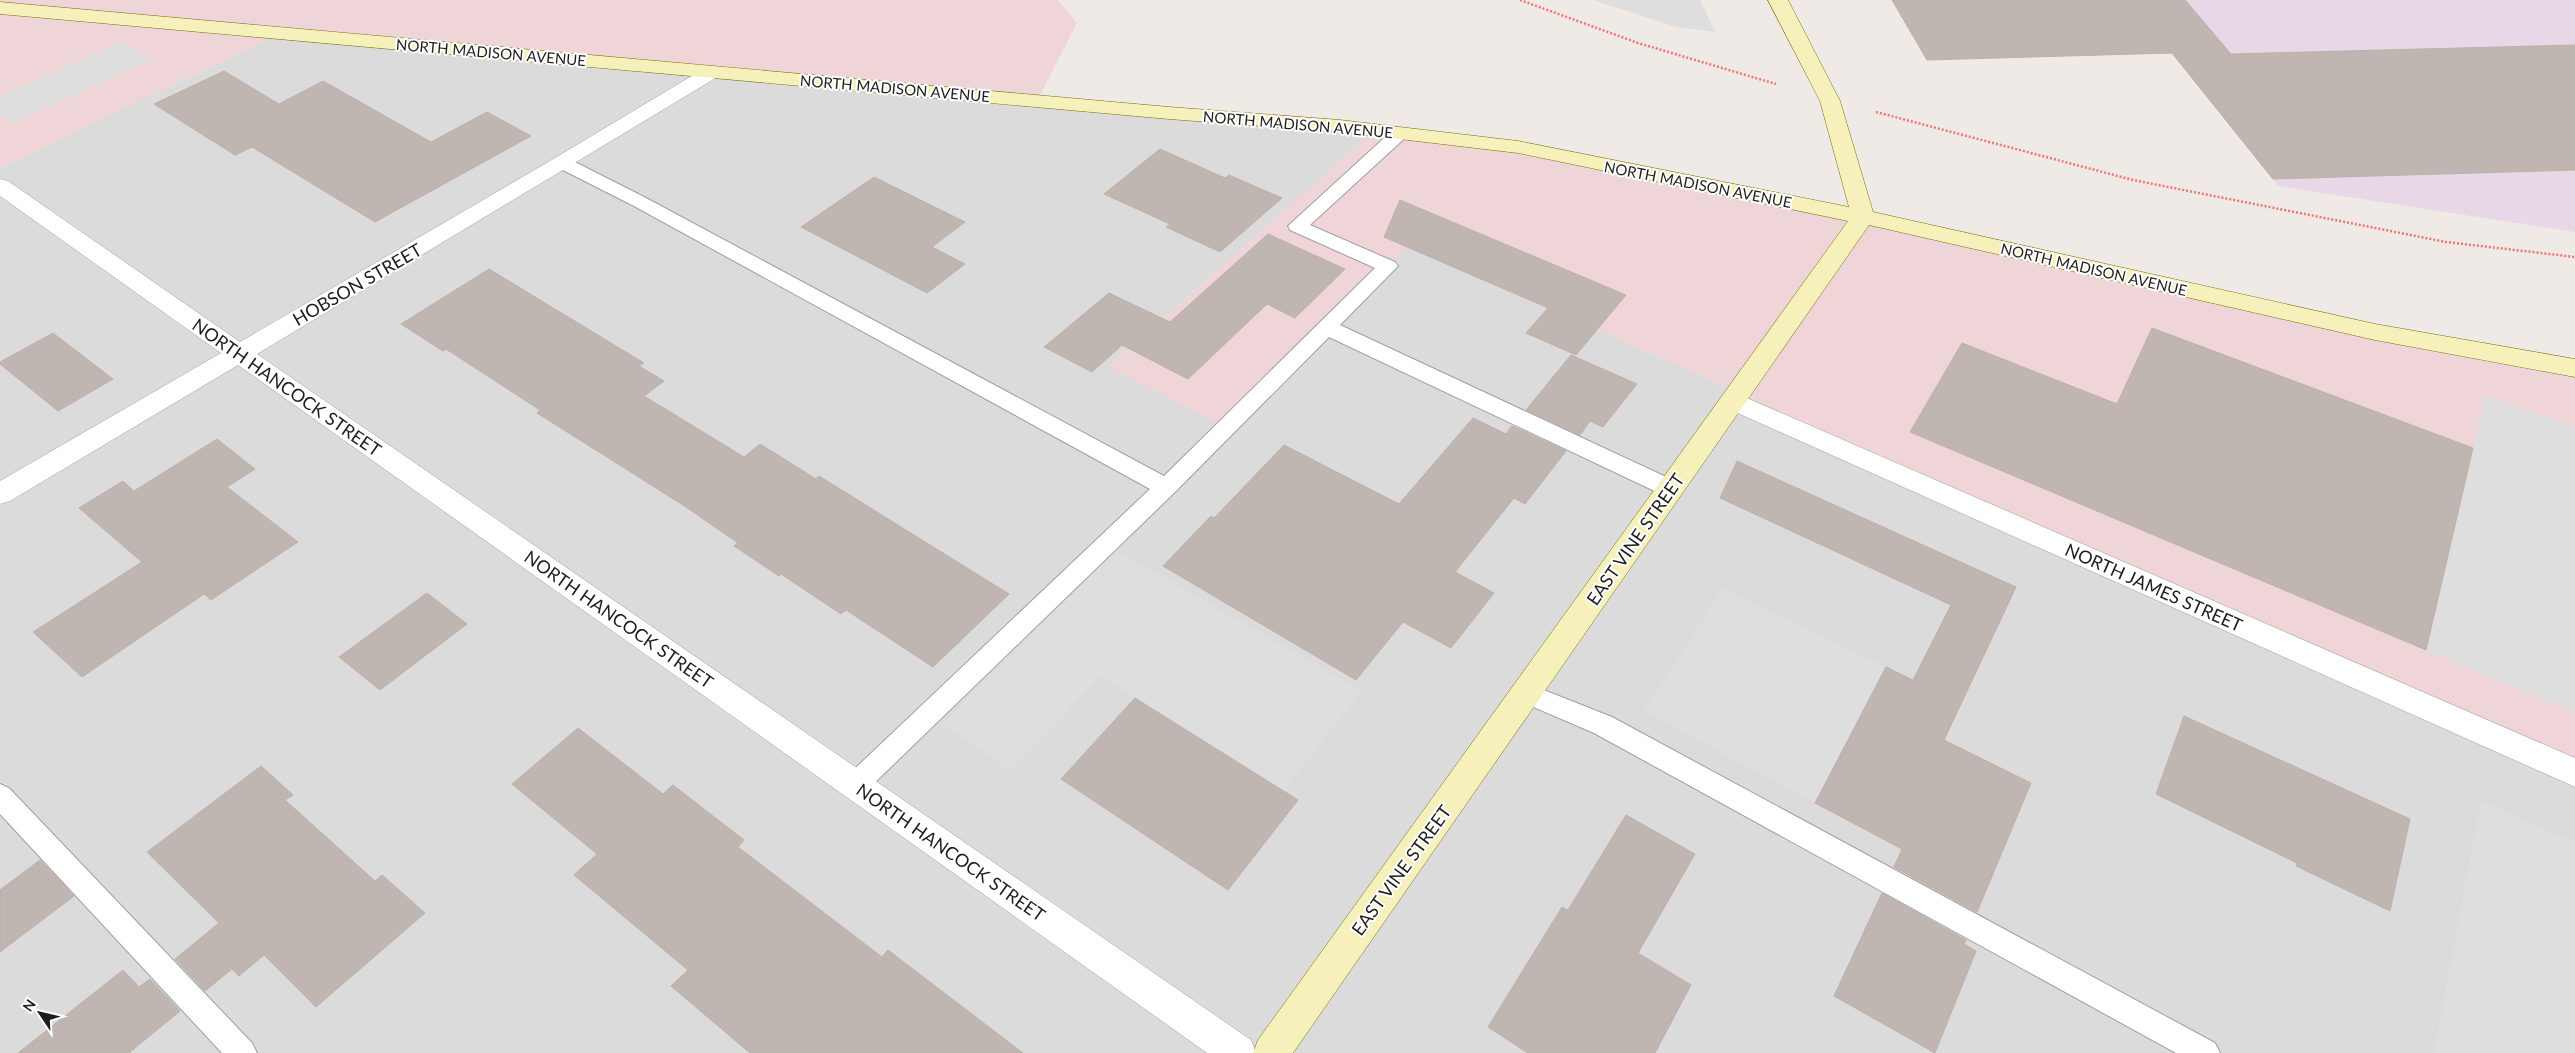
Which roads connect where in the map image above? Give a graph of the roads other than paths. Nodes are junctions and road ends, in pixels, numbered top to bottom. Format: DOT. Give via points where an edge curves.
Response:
graph roads {
  1 [pos="1778,0"];
  2 [pos="1,8"];
  3 [pos="712,72"];
  4 [pos="1400,133"];
  5 [pos="563,162"];
  6 [pos="0,186"];
  7 [pos="1863,217"];
  8 [pos="1326,327"];
  9 [pos="239,353"];
  10 [pos="2575,368"];
  11 [pos="1733,401"];
  12 [pos="1166,487"];
  13 [pos="1671,489"];
  14 [pos="0,494"];
  15 [pos="1526,693"];
  16 [pos="2575,773"];
  17 [pos="856,784"];
  18 [pos="0,796"];
  19 [pos="242,1053"];
  20 [pos="1238,1053"];
  21 [pos="1271,1053"];
  22 [pos="2205,1053"];
  1 -- 7 [label="main road" via="1830,101"];
  2 -- 3 [label="main road, NORTH MADISON AVENUE"];
  3 -- 4 [label="main road, NORTH MADISON AVENUE"];
  3 -- 5 [label="street, HOBSON STREET"];
  4 -- 7 [label="main road, NORTH MADISON AVENUE" via="1518,147"];
  4 -- 8 [label="lane" via="1297,226 1388,266"];
  5 -- 9 [label="street, HOBSON STREET"];
  5 -- 12 [label="lane"];
  6 -- 9 [label="street, NORTH HANCOCK STREET"];
  7 -- 10 [label="main road, NORTH MADISON AVENUE" via="2375,332"];
  7 -- 11 [label="main road, EAST VINE STREET"];
  8 -- 12 [label="lane"];
  8 -- 13 [label="lane"];
  9 -- 14 [label="street, HOBSON STREET"];
  9 -- 17 [label="street, NORTH HANCOCK STREET"];
  11 -- 13 [label="main road, EAST VINE STREET"];
  11 -- 16 [label="street, NORTH JAMES STREET"];
  12 -- 17 [label="lane"];
  13 -- 15 [label="main road, EAST VINE STREET"];
  15 -- 21 [label="main road, EAST VINE STREET"];
  15 -- 22 [label="lane" via="1603,725"];
  17 -- 20 [label="street, NORTH HANCOCK STREET"];
  18 -- 19 [label="lane"];
}
